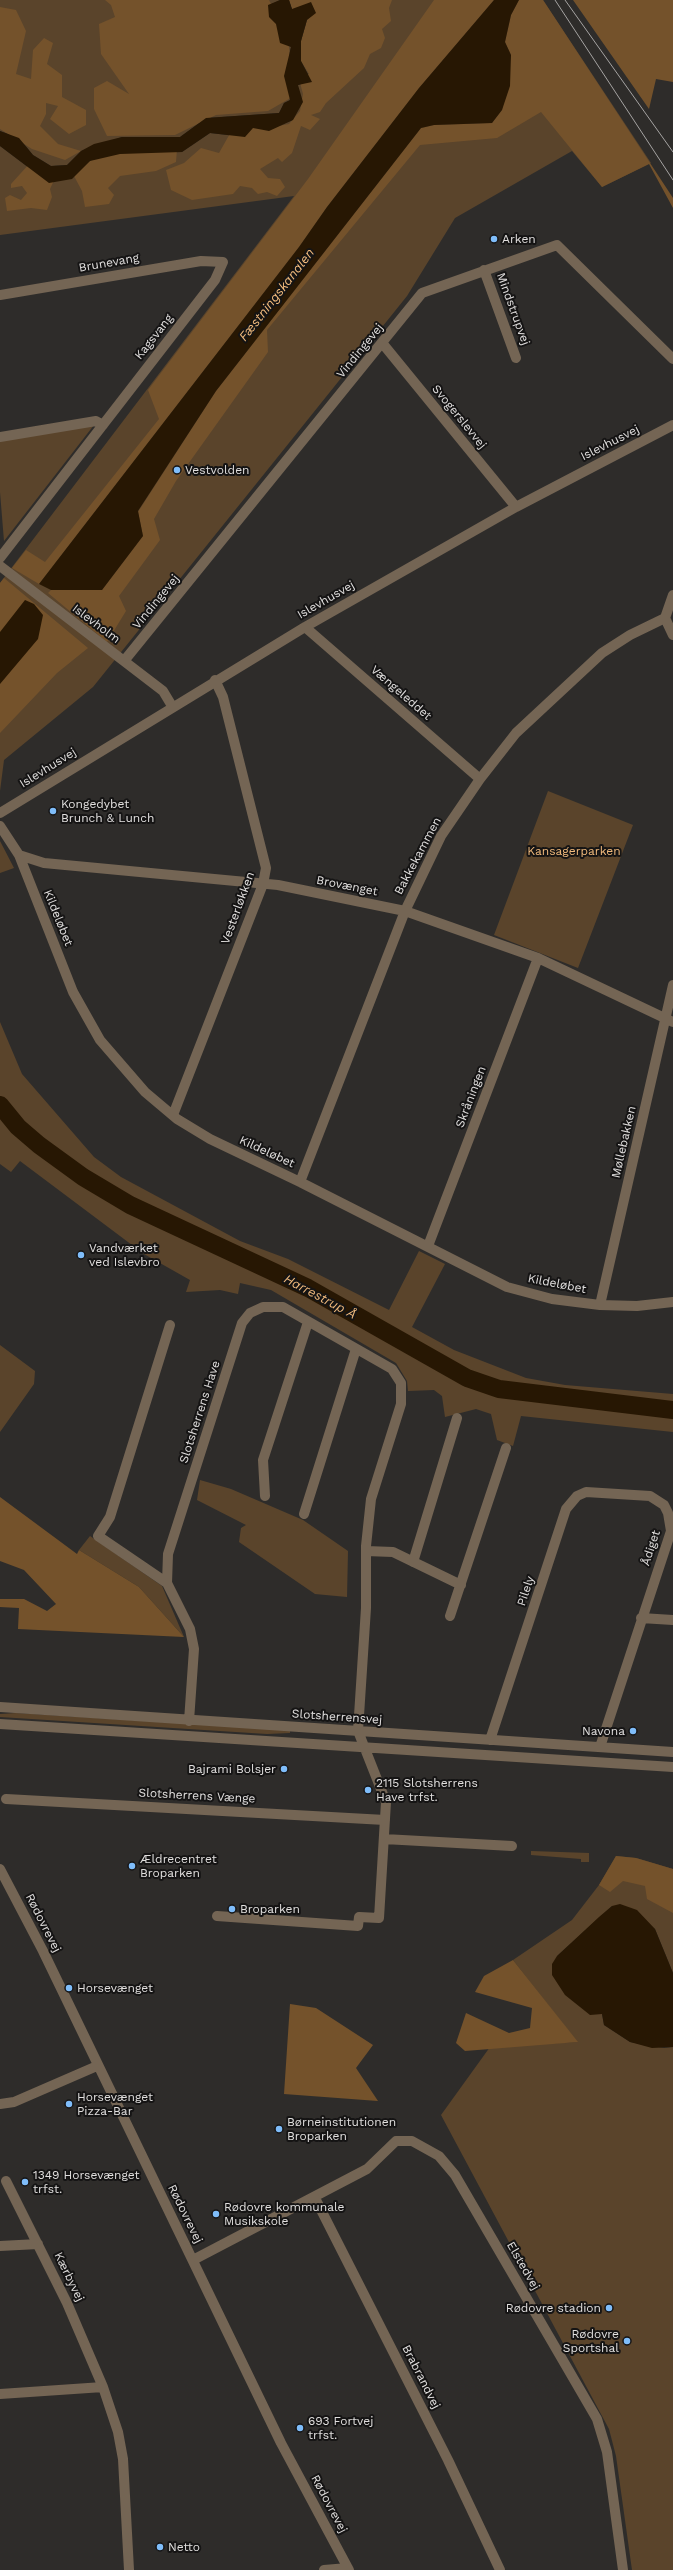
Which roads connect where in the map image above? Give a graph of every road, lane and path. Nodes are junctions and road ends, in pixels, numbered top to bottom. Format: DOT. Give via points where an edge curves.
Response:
graph roads {
  1 [pos="222,262"];
  2 [pos="484,270"];
  3 [pos="0,295"];
  4 [pos="383,344"];
  5 [pos="516,358"];
  6 [pos="673,359"];
  7 [pos="103,425"];
  8 [pos="673,425"];
  9 [pos="0,437"];
  10 [pos="516,506"];
  11 [pos="0,558"];
  12 [pos="0,566"];
  13 [pos="673,595"];
  14 [pos="665,618"];
  15 [pos="306,627"];
  16 [pos="673,635"];
  17 [pos="124,661"];
  18 [pos="215,680"];
  19 [pos="172,706"];
  20 [pos="480,779"];
  21 [pos="0,813"];
  22 [pos="0,826"];
  23 [pos="19,855"];
  24 [pos="263,884"];
  25 [pos="404,911"];
  26 [pos="538,958"];
  27 [pos="673,985"];
  28 [pos="669,1020"];
  29 [pos="173,1115"];
  30 [pos="300,1182"];
  31 [pos="428,1246"];
  32 [pos="673,1302"];
  33 [pos="600,1306"];
  34 [pos="308,1322"];
  35 [pos="170,1325"];
  36 [pos="356,1349"];
  37 [pos="457,1418"];
  38 [pos="506,1448"];
  39 [pos="622,1494"];
  40 [pos="265,1496"];
  41 [pos="304,1514"];
  42 [pos="366,1550"];
  43 [pos="413,1562"];
  44 [pos="167,1583"];
  45 [pos="461,1585"];
  46 [pos="450,1616"];
  47 [pos="641,1618"];
  48 [pos="673,1620"];
  49 [pos="0,1707"];
  50 [pos="189,1721"];
  51 [pos="0,1724"];
  52 [pos="358,1731"];
  53 [pos="490,1740"];
  54 [pos="600,1747"];
  55 [pos="365,1749"];
  56 [pos="673,1752"];
  57 [pos="673,1767"];
  58 [pos="6,1799"];
  59 [pos="386,1820"];
  60 [pos="384,1838"];
  61 [pos="512,1846"];
  62 [pos="0,1869"];
  63 [pos="3,1882"];
  64 [pos="216,1916"];
  65 [pos="97,2066"];
  66 [pos="0,2104"];
  67 [pos="6,2181"];
  68 [pos="315,2198"];
  69 [pos="38,2244"];
  70 [pos="0,2246"];
  71 [pos="193,2260"];
  72 [pos="103,2387"];
  73 [pos="0,2394"];
  74 [pos="349,2569"];
  75 [pos="129,2570"];
  76 [pos="324,2570"];
  77 [pos="500,2570"];
  78 [pos="622,2570"];
  1 -- 3 [label="street, Brunevang" via="202,261"];
  1 -- 7 [label="street, Kagsvang" via="214,280"];
  2 -- 4 [label="street, Vindingevej" via="422,293"];
  2 -- 5 [label="street, Mindstrupvej"];
  2 -- 6 [label="street, Vindingevej" via="557,245"];
  4 -- 10 [label="street, Svogerslevvej"];
  4 -- 17 [label="street, Vindingevej"];
  7 -- 9 [label="street" via="96,421"];
  7 -- 11 [label="street, Kagsvang"];
  8 -- 10 [label="street, Islevhusvej"];
  10 -- 15 [label="street, Islevhusvej"];
  12 -- 17 [label="street, Islevholm"];
  13 -- 14 [label="street"];
  14 -- 16 [label="street"];
  14 -- 20 [label="street, Bakkekammen" via="630,635 602,654 516,733"];
  15 -- 18 [label="street, Islevhusvej"];
  15 -- 20 [label="street, Vængeleddet"];
  17 -- 19 [label="street, Islevholm" via="163,691"];
  18 -- 19 [label="street, Islevhusvej"];
  18 -- 24 [label="street, Vesterløkken" via="223,697 266,868"];
  19 -- 21 [label="street, Islevhusvej"];
  20 -- 25 [label="street, Bakkekammen" via="441,836"];
  22 -- 23 [label="street, Kildeløbet"];
  23 -- 24 [label="street, Brovænget" via="44,863"];
  23 -- 29 [label="street, Kildeløbet" via="73,992 100,1040 145,1092"];
  24 -- 25 [label="street, Brovænget"];
  24 -- 29 [label="street, Vesterløkken"];
  25 -- 26 [label="street, Brovænget"];
  25 -- 30 [label="street, Bakkekammen"];
  26 -- 28 [label="street, Brovænget"];
  26 -- 31 [label="street, Skråningen"];
  27 -- 28 [label="street, Møllebakken"];
  28 -- 33 [label="street, Møllebakken"];
  29 -- 30 [label="street, Kildeløbet" via="210,1139"];
  30 -- 31 [label="street, Kildeløbet"];
  31 -- 33 [label="street, Kildeløbet" via="507,1287 552,1299"];
  32 -- 33 [label="street, Kildeløbet" via="637,1306"];
  34 -- 36 [label="street, Slotsherrens Have"];
  34 -- 40 [label="street" via="264,1460"];
  34 -- 44 [label="street, Slotsherrens Have" via="283,1307 269,1306 250,1313 242,1323 168,1554"];
  35 -- 44 [label="street, Slotsherrens Have" via="110,1517 98,1536"];
  36 -- 41 [label="street"];
  36 -- 42 [label="street, Slotsherrens Have" via="392,1369 400,1381 402,1395 371,1499 367,1519"];
  37 -- 43 [label="street"];
  38 -- 45 [label="street"];
  39 -- 47 [label="street, Ådiget" via="650,1496 668,1513 671,1522 671,1531"];
  39 -- 53 [label="street, Pilely" via="586,1492 574,1499 566,1509"];
  42 -- 43 [label="street" via="393,1552"];
  42 -- 52 [label="street, Slotsherrens Have" via="366,1608"];
  43 -- 45 [label="street"];
  44 -- 50 [label="street, Slotsherrens Have" via="190,1629 194,1649"];
  45 -- 46 [label="street"];
  47 -- 48 [label="street"];
  47 -- 54 [label="street, Ådiget"];
  49 -- 50 [label="street, Slotsherrensvej"];
  50 -- 52 [label="street, Slotsherrensvej"];
  51 -- 55 [label="street"];
  52 -- 53 [label="street, Slotsherrensvej"];
  52 -- 55 [label="street"];
  53 -- 54 [label="street, Slotsherrensvej"];
  54 -- 56 [label="street, Slotsherrensvej"];
  55 -- 57 [label="street" via="454,1752"];
  55 -- 59 [label="street" via="386,1802"];
  58 -- 59 [label="street, Slotsherrens Vænge"];
  59 -- 60 [label="street"];
  60 -- 61 [label="street"];
  60 -- 64 [label="street" via="379,1918 359,1917 358,1926"];
  62 -- 63 [label="street, Rødovrevej"];
  63 -- 65 [label="street, Rødovrevej" via="43,1951"];
  65 -- 66 [label="street" via="14,2102"];
  65 -- 71 [label="street, Rødovrevej"];
  67 -- 69 [label="street, Kærbyvej"];
  68 -- 71 [label="street"];
  68 -- 77 [label="street, Brabrandvej" via="448,2460"];
  68 -- 78 [label="street, Elstedvej" via="367,2169 391,2144 402,2139 422,2144 451,2168 597,2419 607,2452"];
  69 -- 70 [label="street"];
  69 -- 72 [label="street, Kærbyvej"];
  71 -- 74 [label="street, Rødovrevej" via="281,2443"];
  72 -- 73 [label="street"];
  72 -- 75 [label="street, Kærbyvej" via="118,2432 123,2458"];
  74 -- 76 [label="street"];
}
